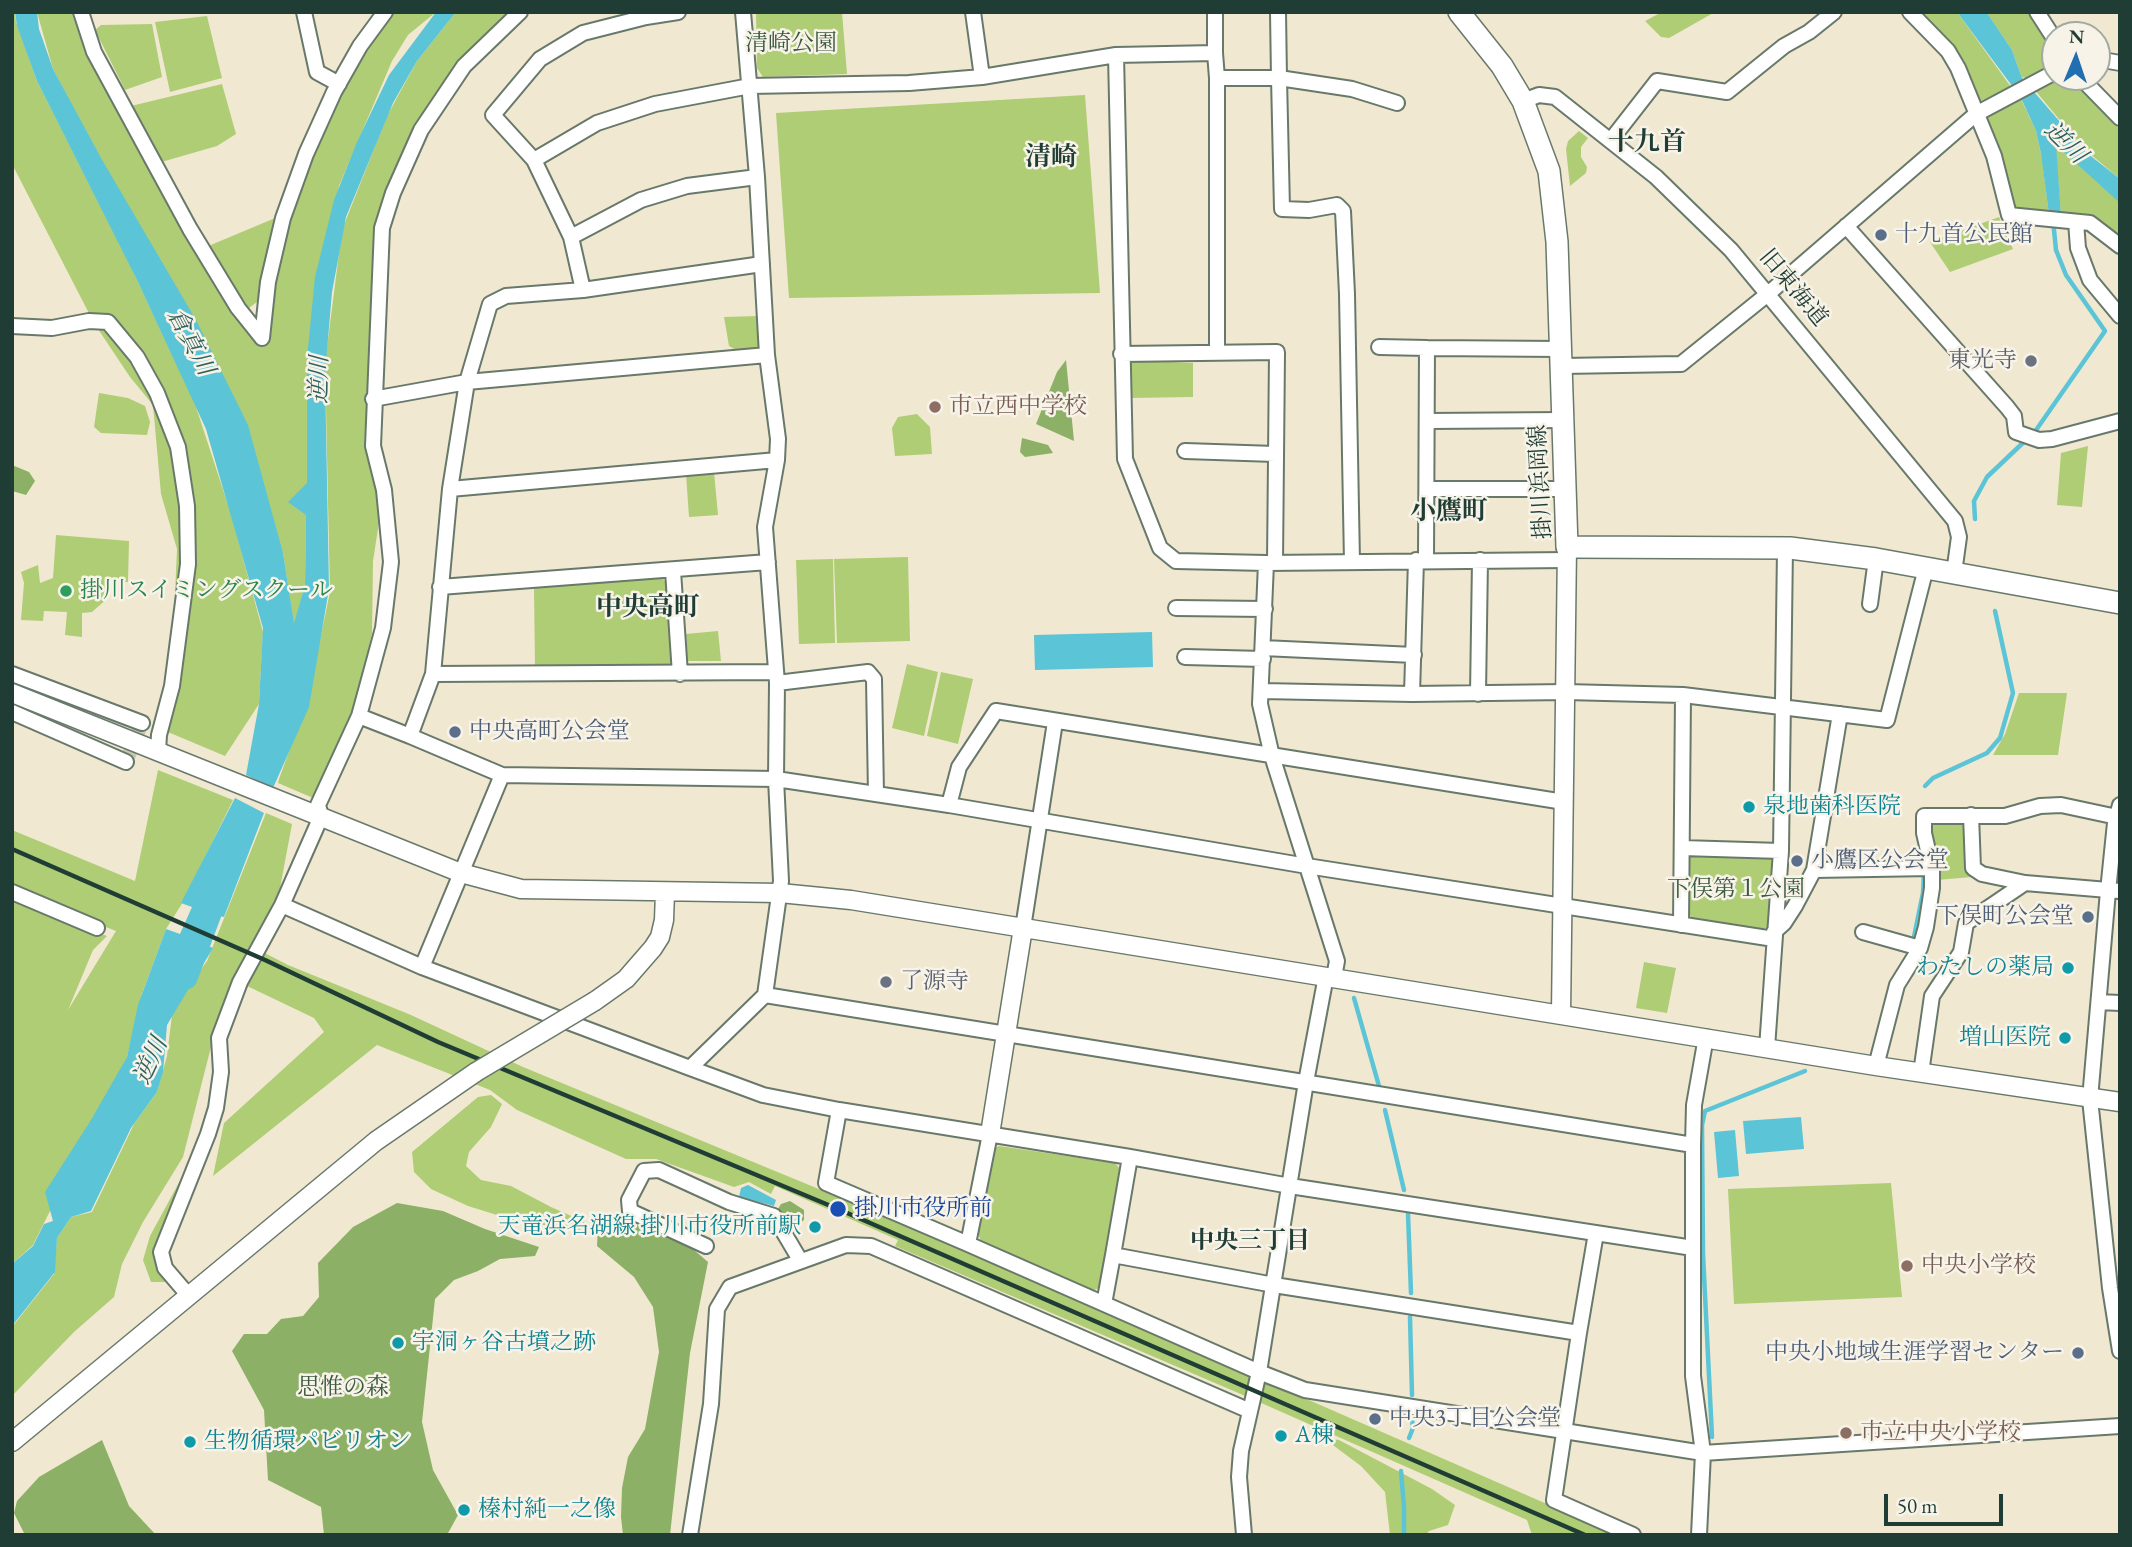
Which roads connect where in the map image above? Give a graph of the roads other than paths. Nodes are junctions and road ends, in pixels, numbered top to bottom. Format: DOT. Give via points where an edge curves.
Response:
graph roads {
  1 [pos="82,12"];
  2 [pos="304,12"];
  3 [pos="385,12"];
  4 [pos="520,12"];
  5 [pos="678,12"];
  6 [pos="743,12"];
  7 [pos="973,12"];
  8 [pos="1215,12"];
  9 [pos="1278,12"];
  10 [pos="1459,12"];
  11 [pos="1834,12"];
  12 [pos="1910,12"];
  13 [pos="1215,53"];
  14 [pos="1116,55"];
  15 [pos="982,78"];
  16 [pos="1217,78"];
  17 [pos="1279,78"];
  18 [pos="2041,79"];
  19 [pos="339,84"];
  20 [pos="750,86"];
  21 [pos="2094,91"];
  22 [pos="1523,101"];
  23 [pos="1397,103"];
  24 [pos="1978,113"];
  25 [pos="2120,118"];
  26 [pos="1611,140"];
  27 [pos="534,160"];
  28 [pos="757,177"];
  29 [pos="2070,221"];
  30 [pos="1846,226"];
  31 [pos="571,237"];
  32 [pos="2120,246"];
  33 [pos="762,264"];
  34 [pos="583,290"];
  35 [pos="1769,293"];
  36 [pos="2120,316"];
  37 [pos="12,326"];
  38 [pos="1379,347"];
  39 [pos="1427,348"];
  40 [pos="1217,352"];
  41 [pos="1121,354"];
  42 [pos="767,355"];
  43 [pos="1562,358"];
  44 [pos="467,382"];
  45 [pos="373,399"];
  46 [pos="1564,420"];
  47 [pos="1427,421"];
  48 [pos="2120,421"];
  49 [pos="1185,452"];
  50 [pos="1275,454"];
  51 [pos="777,460"];
  52 [pos="450,489"];
  53 [pos="1427,489"];
  54 [pos="1566,489"];
  55 [pos="1785,548"];
  56 [pos="1567,553"];
  57 [pos="1876,559"];
  58 [pos="1421,560"];
  59 [pos="1480,560"];
  60 [pos="768,562"];
  61 [pos="1352,562"];
  62 [pos="1270,563"];
  63 [pos="1926,568"];
  64 [pos="673,570"];
  65 [pos="1954,573"];
  66 [pos="440,587"];
  67 [pos="2120,603"];
  68 [pos="1870,604"];
  69 [pos="1175,608"];
  70 [pos="1265,609"];
  71 [pos="1263,654"];
  72 [pos="1414,655"];
  73 [pos="1185,657"];
  74 [pos="12,674"];
  75 [pos="433,674"];
  76 [pos="680,674"];
  77 [pos="776,678"];
  78 [pos="1262,691"];
  79 [pos="1566,692"];
  80 [pos="12,693"];
  81 [pos="1412,694"];
  82 [pos="1478,694"];
  83 [pos="1683,695"];
  84 [pos="1784,707"];
  85 [pos="12,712"];
  86 [pos="1840,714"];
  87 [pos="359,716"];
  88 [pos="1055,722"];
  89 [pos="142,723"];
  90 [pos="410,736"];
  91 [pos="161,752"];
  92 [pos="1272,756"];
  93 [pos="125,762"];
  94 [pos="502,775"];
  95 [pos="776,779"];
  96 [pos="876,794"];
  97 [pos="1564,802"];
  98 [pos="949,805"];
  99 [pos="2118,811"];
  100 [pos="315,814"];
  101 [pos="1972,815"];
  102 [pos="1041,820"];
  103 [pos="1682,848"];
  104 [pos="1781,851"];
  105 [pos="1307,866"];
  106 [pos="1932,868"];
  107 [pos="1814,870"];
  108 [pos="461,873"];
  109 [pos="2025,883"];
  110 [pos="2114,891"];
  111 [pos="12,892"];
  112 [pos="665,892"];
  113 [pos="780,893"];
  114 [pos="282,905"];
  115 [pos="1562,906"];
  116 [pos="1681,925"];
  117 [pos="97,928"];
  118 [pos="1023,928"];
  119 [pos="1863,932"];
  120 [pos="1774,936"];
  121 [pos="1920,948"];
  122 [pos="422,967"];
  123 [pos="1330,977"];
  124 [pos="765,995"];
  125 [pos="2099,1002"];
  126 [pos="2120,1003"];
  127 [pos="1561,1013"];
  128 [pos="1006,1034"];
  129 [pos="1706,1037"];
  130 [pos="1767,1048"];
  131 [pos="1876,1066"];
  132 [pos="690,1068"];
  133 [pos="1922,1073"];
  134 [pos="1306,1082"];
  135 [pos="2090,1099"];
  136 [pos="2120,1102"];
  137 [pos="839,1110"];
  138 [pos="990,1134"];
  139 [pos="1693,1145"];
  140 [pos="1130,1157"];
  141 [pos="1290,1186"];
  142 [pos="1596,1233"];
  143 [pos="968,1244"];
  144 [pos="706,1246"];
  145 [pos="1693,1248"];
  146 [pos="1113,1255"];
  147 [pos="800,1260"];
  148 [pos="1274,1285"];
  149 [pos="2115,1288"];
  150 [pos="189,1296"];
  151 [pos="1104,1304"];
  152 [pos="1579,1333"];
  153 [pos="2120,1351"];
  154 [pos="1259,1372"];
  155 [pos="1250,1411"];
  156 [pos="2120,1426"];
  157 [pos="1564,1431"];
  158 [pos="12,1442"];
  159 [pos="1703,1453"];
  160 [pos="690,1535"];
  161 [pos="1244,1535"];
  162 [pos="1633,1535"];
  163 [pos="1699,1535"];
  1 -- 19 [label="street" via="94,52 190,229 262,338 268,282 283,218 306,153"];
  2 -- 19 [label="street" via="317,72"];
  3 -- 19 [label="street"];
  4 -- 45 [label="street" via="464,66 421,130 393,193 382,228"];
  5 -- 27 [label="street" via="583,33 540,59 493,115"];
  6 -- 20 [label="street"];
  7 -- 15 [label="street"];
  8 -- 13 [label="street"];
  9 -- 17 [label="street"];
  10 -- 22 [label="main road, 掛川浜岡線"];
  11 -- 26 [label="street" via="1727,92 1657,81"];
  12 -- 24 [label="street" via="1948,51"];
  13 -- 14 [label="street"];
  13 -- 16 [label="street"];
  14 -- 15 [label="street"];
  14 -- 41 [label="street"];
  15 -- 20 [label="street"];
  16 -- 17 [label="street"];
  16 -- 40 [label="street"];
  17 -- 23 [label="street" via="1352,89"];
  17 -- 61 [label="street" via="1282,209 1338,205 1343,211"];
  18 -- 24 [label="street"];
  20 -- 27 [label="street" via="632,111 597,124"];
  20 -- 28 [label="street"];
  21 -- 25 [label="street"];
  22 -- 26 [label="street, 旧東海道" via="1539,95 1555,97"];
  22 -- 43 [label="main road, 掛川浜岡線" via="1552,188"];
  24 -- 29 [label="street" via="2009,215"];
  24 -- 30 [label="street"];
  26 -- 35 [label="street, 旧東海道" via="1694,212"];
  27 -- 31 [label="street"];
  28 -- 31 [label="street" via="687,186 641,200"];
  28 -- 33 [label="street"];
  29 -- 32 [label="street" via="2090,223"];
  29 -- 36 [label="street" via="2090,280"];
  30 -- 35 [label="street"];
  30 -- 48 [label="street" via="2007,407 2014,416 2016,432 2052,439"];
  31 -- 34 [label="street"];
  33 -- 34 [label="street"];
  33 -- 42 [label="street"];
  34 -- 44 [label="street" via="506,296 490,304"];
  35 -- 43 [label="street" via="1681,364"];
  35 -- 65 [label="street, 旧東海道" via="1955,521 1959,537"];
  37 -- 91 [label="street" via="52,328 107,322 137,357 178,447 187,506 188,564 172,687 159,736"];
  38 -- 39 [label="street"];
  39 -- 43 [label="street"];
  39 -- 47 [label="street"];
  40 -- 41 [label="street"];
  40 -- 50 [label="street" via="1277,352"];
  41 -- 62 [label="street" via="1125,459 1160,548 1176,561"];
  42 -- 44 [label="street"];
  42 -- 51 [label="street"];
  43 -- 46 [label="main road, 掛川浜岡線"];
  44 -- 45 [label="street"];
  44 -- 52 [label="street"];
  45 -- 87 [label="street" via="373,446 384,490 391,562 383,628"];
  46 -- 47 [label="street"];
  46 -- 54 [label="main road, 掛川浜岡線"];
  47 -- 53 [label="street"];
  49 -- 50 [label="street"];
  50 -- 62 [label="street"];
  51 -- 52 [label="street"];
  51 -- 60 [label="street" via="765,527"];
  52 -- 66 [label="street"];
  53 -- 54 [label="street"];
  53 -- 58 [label="street"];
  54 -- 56 [label="main road, 掛川浜岡線"];
  55 -- 56 [label="main road, 掛川浜岡線"];
  55 -- 57 [label="main road, 掛川浜岡線"];
  55 -- 84 [label="street"];
  56 -- 59 [label="street"];
  56 -- 79 [label="street"];
  57 -- 63 [label="main road, 掛川浜岡線"];
  57 -- 68 [label="street"];
  58 -- 59 [label="street"];
  58 -- 61 [label="street"];
  58 -- 72 [label="street"];
  59 -- 82 [label="street"];
  60 -- 64 [label="street"];
  60 -- 77 [label="street"];
  61 -- 62 [label="street"];
  62 -- 70 [label="street"];
  63 -- 65 [label="main road, 掛川浜岡線"];
  63 -- 86 [label="street" via="1887,720"];
  64 -- 66 [label="street"];
  64 -- 76 [label="street"];
  65 -- 67 [label="main road, 掛川浜岡線"];
  66 -- 75 [label="street"];
  69 -- 70 [label="street"];
  70 -- 71 [label="street"];
  71 -- 72 [label="street"];
  71 -- 73 [label="street"];
  71 -- 78 [label="street"];
  72 -- 81 [label="street"];
  74 -- 89 [label="street"];
  75 -- 76 [label="street"];
  75 -- 90 [label="street"];
  76 -- 77 [label="street"];
  77 -- 95 [label="street"];
  77 -- 96 [label="street" via="868,673 874,679"];
  78 -- 81 [label="street"];
  78 -- 92 [label="street" via="1260,704"];
  79 -- 82 [label="street"];
  79 -- 83 [label="street"];
  79 -- 97 [label="street"];
  80 -- 91 [label="street"];
  81 -- 82 [label="street"];
  83 -- 84 [label="street"];
  83 -- 103 [label="street"];
  84 -- 86 [label="street"];
  84 -- 104 [label="street"];
  85 -- 93 [label="street"];
  86 -- 107 [label="street"];
  87 -- 90 [label="street"];
  87 -- 100 [label="street"];
  88 -- 92 [label="street"];
  88 -- 98 [label="street" via="996,711 959,767"];
  88 -- 102 [label="street"];
  90 -- 94 [label="street"];
  91 -- 100 [label="street"];
  92 -- 97 [label="street"];
  92 -- 105 [label="street"];
  94 -- 95 [label="street"];
  94 -- 108 [label="street"];
  95 -- 96 [label="street"];
  95 -- 113 [label="street"];
  96 -- 98 [label="street"];
  97 -- 115 [label="street"];
  98 -- 102 [label="street"];
  99 -- 101 [label="street" via="2061,805 2005,816"];
  99 -- 110 [label="street"];
  100 -- 108 [label="street"];
  100 -- 114 [label="street"];
  101 -- 106 [label="street" via="1924,816"];
  101 -- 109 [label="street" via="1973,867 1982,874"];
  102 -- 105 [label="street"];
  102 -- 118 [label="street"];
  103 -- 104 [label="street"];
  103 -- 116 [label="street"];
  104 -- 120 [label="street"];
  105 -- 115 [label="street"];
  105 -- 123 [label="street" via="1337,961"];
  106 -- 107 [label="street"];
  106 -- 121 [label="street"];
  107 -- 120 [label="street"];
  108 -- 112 [label="street" via="520,889"];
  108 -- 122 [label="street"];
  109 -- 110 [label="street"];
  109 -- 133 [label="street" via="1966,923 1961,952 1932,996"];
  110 -- 125 [label="street"];
  111 -- 117 [label="street"];
  112 -- 113 [label="street"];
  112 -- 150 [label="street, bridge" via="660,937 626,979 475,1072 376,1141"];
  113 -- 118 [label="street"];
  113 -- 124 [label="street"];
  114 -- 122 [label="street"];
  114 -- 150 [label="street" via="240,982 219,1038 216,1108 161,1252 164,1268"];
  115 -- 116 [label="street"];
  115 -- 127 [label="street"];
  116 -- 120 [label="street"];
  118 -- 123 [label="street"];
  118 -- 128 [label="street"];
  119 -- 121 [label="street"];
  120 -- 130 [label="street"];
  121 -- 131 [label="street" via="1897,985"];
  122 -- 132 [label="street"];
  123 -- 127 [label="street"];
  123 -- 134 [label="street"];
  124 -- 128 [label="street"];
  124 -- 132 [label="street"];
  125 -- 126 [label="street"];
  125 -- 135 [label="street"];
  127 -- 129 [label="street"];
  128 -- 134 [label="street"];
  128 -- 138 [label="street"];
  129 -- 130 [label="street"];
  129 -- 139 [label="street" via="1694,1105"];
  130 -- 131 [label="street"];
  131 -- 133 [label="street"];
  132 -- 137 [label="street" via="763,1095"];
  133 -- 135 [label="street"];
  134 -- 139 [label="street"];
  134 -- 141 [label="street"];
  135 -- 136 [label="street"];
  135 -- 149 [label="street"];
  137 -- 138 [label="street"];
  137 -- 143 [label="street" via="826,1183"];
  138 -- 140 [label="street"];
  138 -- 143 [label="street"];
  139 -- 145 [label="street"];
  140 -- 141 [label="street"];
  140 -- 146 [label="street"];
  141 -- 142 [label="street"];
  141 -- 148 [label="street"];
  142 -- 145 [label="street"];
  142 -- 152 [label="street"];
  143 -- 151 [label="street"];
  144 -- 147 [label="street" via="630,1210 629,1200 644,1171 659,1170 729,1202 774,1216"];
  145 -- 159 [label="street" via="1693,1376"];
  146 -- 148 [label="street"];
  146 -- 151 [label="street"];
  147 -- 155 [label="street" via="846,1245 872,1246"];
  147 -- 160 [label="street" via="730,1287 717,1309 711,1404"];
  148 -- 152 [label="street"];
  148 -- 154 [label="street"];
  149 -- 153 [label="street"];
  150 -- 158 [label="street"];
  151 -- 154 [label="street"];
  152 -- 157 [label="street"];
  154 -- 155 [label="street"];
  154 -- 157 [label="street" via="1305,1390"];
  155 -- 161 [label="street" via="1239,1477"];
  156 -- 159 [label="street"];
  157 -- 159 [label="street"];
  157 -- 162 [label="street" via="1555,1500"];
  159 -- 163 [label="street"];
}
